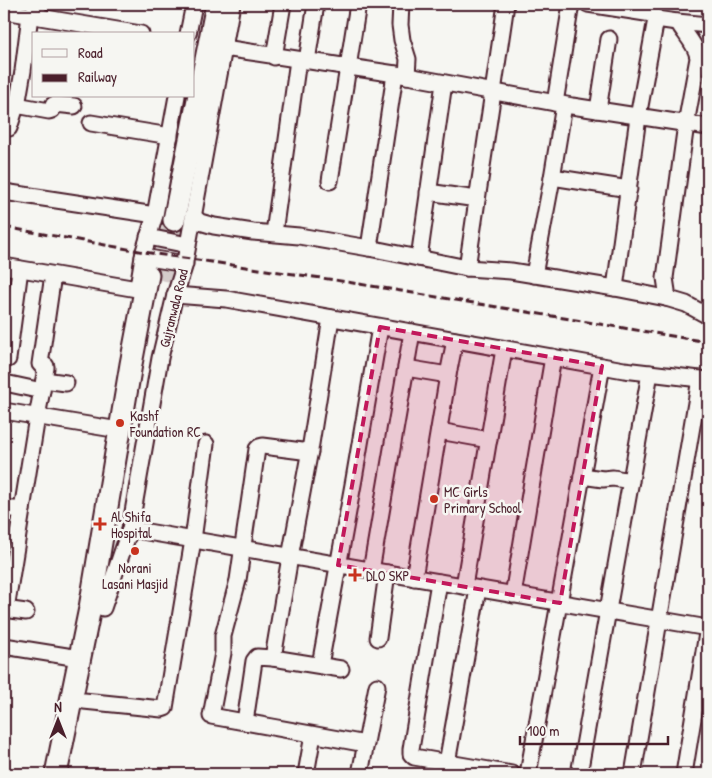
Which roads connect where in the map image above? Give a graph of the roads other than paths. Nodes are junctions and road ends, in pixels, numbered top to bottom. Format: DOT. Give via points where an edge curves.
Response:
graph roads {
  1 [pos="194,4"];
  2 [pos="204,4"];
  3 [pos="217,4"];
  4 [pos="232,4"];
  5 [pos="283,4"];
  6 [pos="316,4"];
  7 [pos="358,4"];
  8 [pos="401,4"];
  9 [pos="506,4"];
  10 [pos="571,4"];
  11 [pos="588,4"];
  12 [pos="609,5"];
  13 [pos="34,8"];
  14 [pos="4,12"];
  15 [pos="656,19"];
  16 [pos="677,22"];
  17 [pos="708,25"];
  18 [pos="133,32"];
  19 [pos="188,32"];
  20 [pos="609,39"];
  21 [pos="195,45"];
  22 [pos="224,48"];
  23 [pos="274,57"];
  24 [pos="302,61"];
  25 [pos="348,68"];
  26 [pos="401,75"];
  27 [pos="444,83"];
  28 [pos="492,91"];
  29 [pos="177,98"];
  30 [pos="186,98"];
  31 [pos="560,104"];
  32 [pos="16,105"];
  33 [pos="74,106"];
  34 [pos="598,110"];
  35 [pos="638,117"];
  36 [pos="91,122"];
  37 [pos="686,124"];
  38 [pos="708,127"];
  39 [pos="9,128"];
  40 [pos="170,136"];
  41 [pos="552,177"];
  42 [pos="330,181"];
  43 [pos="629,189"];
  44 [pos="4,192"];
  45 [pos="428,192"];
  46 [pos="477,200"];
  47 [pos="171,218"];
  48 [pos="274,233"];
  49 [pos="148,237"];
  50 [pos="188,245"];
  51 [pos="369,248"];
  52 [pos="419,258"];
  53 [pos="185,264"];
  54 [pos="4,266"];
  55 [pos="467,268"];
  56 [pos="20,269"];
  57 [pos="53,275"];
  58 [pos="534,275"];
  59 [pos="153,279"];
  60 [pos="615,288"];
  61 [pos="666,298"];
  62 [pos="708,316"];
  63 [pos="331,318"];
  64 [pos="380,327"];
  65 [pos="412,332"];
  66 [pos="455,340"];
  67 [pos="504,348"];
  68 [pos="553,357"];
  69 [pos="8,359"];
  70 [pos="602,366"];
  71 [pos="406,368"];
  72 [pos="650,373"];
  73 [pos="448,375"];
  74 [pos="704,380"];
  75 [pos="6,383"];
  76 [pos="66,383"];
  77 [pos="43,385"];
  78 [pos="4,411"];
  79 [pos="37,417"];
  80 [pos="113,429"];
  81 [pos="438,431"];
  82 [pos="489,440"];
  83 [pos="206,444"];
  84 [pos="310,452"];
  85 [pos="582,476"];
  86 [pos="631,481"];
  87 [pos="4,508"];
  88 [pos="22,510"];
  89 [pos="130,529"];
  90 [pos="193,540"];
  91 [pos="242,549"];
  92 [pos="290,557"];
  93 [pos="338,565"];
  94 [pos="371,570"];
  95 [pos="387,573"];
  96 [pos="414,578"];
  97 [pos="438,582"];
  98 [pos="471,588"];
  99 [pos="513,594"];
  100 [pos="560,603"];
  101 [pos="97,608"];
  102 [pos="5,609"];
  103 [pos="608,611"];
  104 [pos="26,612"];
  105 [pos="659,620"];
  106 [pos="708,627"];
  107 [pos="378,638"];
  108 [pos="4,646"];
  109 [pos="79,658"];
  110 [pos="273,658"];
  111 [pos="320,665"];
  112 [pos="341,669"];
  113 [pos="377,686"];
  114 [pos="84,702"];
  115 [pos="245,722"];
  116 [pos="313,735"];
  117 [pos="366,744"];
  118 [pos="448,763"];
  119 [pos="56,774"];
  120 [pos="70,774"];
  121 [pos="306,774"];
  122 [pos="360,774"];
  123 [pos="512,774"];
  124 [pos="528,774"];
  125 [pos="579,774"];
  126 [pos="633,774"];
  127 [pos="684,774"];
  1 -- 19 [label="street"];
  2 -- 21 [label="highway"];
  3 -- 47 [label="highway, Gujranwala Road"];
  4 -- 22 [label="street, Gujranwala Road"];
  5 -- 23 [label="street"];
  6 -- 24 [label="street"];
  7 -- 25 [label="street"];
  8 -- 26 [label="street" via="400,25 408,58"];
  9 -- 28 [label="street"];
  10 -- 31 [label="street"];
  11 -- 12 [label="street"];
  12 -- 15 [label="street" via="652,14"];
  13 -- 14 [label="street"];
  13 -- 18 [label="street"];
  13 -- 32 [label="street"];
  15 -- 16 [label="street"];
  15 -- 35 [label="street"];
  16 -- 17 [label="street"];
  16 -- 37 [label="street" via="698,55"];
  20 -- 34 [label="street"];
  22 -- 23 [label="street"];
  22 -- 47 [label="street, Gujranwala Road"];
  23 -- 24 [label="street"];
  24 -- 25 [label="street"];
  24 -- 48 [label="street"];
  25 -- 26 [label="street"];
  25 -- 42 [label="street"];
  26 -- 27 [label="street"];
  26 -- 51 [label="street"];
  27 -- 28 [label="street"];
  27 -- 45 [label="street"];
  28 -- 31 [label="street"];
  28 -- 46 [label="street"];
  29 -- 40 [label="street, Gujranwala Road"];
  30 -- 47 [label="highway, Gujranwala Road"];
  31 -- 34 [label="street"];
  31 -- 41 [label="street"];
  32 -- 33 [label="street" via="49,111 54,104"];
  32 -- 39 [label="street"];
  34 -- 35 [label="street"];
  35 -- 37 [label="street"];
  35 -- 43 [label="street"];
  36 -- 40 [label="street"];
  37 -- 38 [label="street"];
  37 -- 61 [label="street" via="665,278"];
  40 -- 47 [label="street, Gujranwala Road"];
  41 -- 43 [label="street"];
  41 -- 58 [label="street"];
  43 -- 60 [label="street"];
  44 -- 47 [label="street"];
  45 -- 46 [label="street"];
  45 -- 52 [label="street"];
  46 -- 55 [label="street"];
  47 -- 48 [label="street"];
  47 -- 49 [label="street, Gujranwala Road"];
  47 -- 50 [label="street, Gujranwala Road"];
  48 -- 51 [label="street"];
  49 -- 50 [label="street"];
  49 -- 59 [label="street, Gujranwala Road"];
  50 -- 53 [label="street, Gujranwala Road"];
  51 -- 52 [label="street"];
  52 -- 55 [label="street"];
  53 -- 59 [label="street, Gujranwala Road"];
  53 -- 59 [label="street"];
  54 -- 56 [label="street"];
  55 -- 58 [label="street"];
  56 -- 57 [label="street"];
  56 -- 69 [label="street"];
  57 -- 59 [label="street"];
  57 -- 77 [label="street" via="40,364 46,368"];
  58 -- 60 [label="street"];
  59 -- 63 [label="street" via="226,299"];
  59 -- 80 [label="street, Gujranwala Road"];
  59 -- 89 [label="street, Gujranwala Road" via="160,358"];
  59 -- 101 [label="highway, Gujranwala Road"];
  60 -- 61 [label="street"];
  61 -- 62 [label="street"];
  63 -- 64 [label="street"];
  63 -- 84 [label="street"];
  64 -- 65 [label="street"];
  64 -- 93 [label="street"];
  65 -- 66 [label="street"];
  65 -- 71 [label="street"];
  66 -- 67 [label="street"];
  66 -- 73 [label="street"];
  67 -- 68 [label="street"];
  67 -- 82 [label="street"];
  68 -- 70 [label="street"];
  68 -- 99 [label="street"];
  70 -- 72 [label="street"];
  70 -- 85 [label="street"];
  71 -- 73 [label="street"];
  71 -- 94 [label="street"];
  72 -- 74 [label="street"];
  72 -- 86 [label="street"];
  73 -- 81 [label="street"];
  74 -- 105 [label="street"];
  75 -- 77 [label="street"];
  76 -- 77 [label="street"];
  77 -- 79 [label="street"];
  78 -- 79 [label="street"];
  79 -- 80 [label="street"];
  79 -- 88 [label="street"];
  80 -- 101 [label="street, Gujranwala Road" via="88,562"];
  81 -- 82 [label="street"];
  81 -- 96 [label="street"];
  82 -- 98 [label="street"];
  83 -- 90 [label="street"];
  84 -- 91 [label="street" via="265,446 258,448"];
  84 -- 92 [label="street"];
  85 -- 86 [label="street"];
  85 -- 100 [label="street"];
  86 -- 103 [label="street"];
  87 -- 88 [label="street"];
  88 -- 102 [label="street"];
  89 -- 90 [label="street"];
  89 -- 101 [label="street, Gujranwala Road"];
  90 -- 91 [label="street"];
  90 -- 114 [label="street" via="165,708"];
  91 -- 92 [label="street"];
  91 -- 115 [label="street" via="211,716"];
  92 -- 93 [label="street"];
  92 -- 110 [label="street"];
  93 -- 94 [label="street"];
  93 -- 111 [label="street"];
  94 -- 95 [label="street"];
  95 -- 96 [label="street"];
  95 -- 107 [label="street"];
  96 -- 97 [label="street"];
  97 -- 98 [label="street"];
  97 -- 118 [label="street" via="410,752 414,757"];
  98 -- 99 [label="street"];
  98 -- 118 [label="street"];
  99 -- 100 [label="street"];
  100 -- 103 [label="street"];
  100 -- 124 [label="street"];
  101 -- 109 [label="highway, Gujranwala Road"];
  101 -- 114 [label="highway, Gujranwala Road"];
  102 -- 104 [label="street"];
  103 -- 105 [label="street"];
  103 -- 125 [label="street"];
  105 -- 106 [label="street"];
  105 -- 126 [label="street"];
  106 -- 127 [label="street"];
  108 -- 109 [label="street"];
  109 -- 119 [label="highway, Gujranwala Road"];
  110 -- 111 [label="street"];
  110 -- 115 [label="street" via="259,656 254,659"];
  111 -- 112 [label="street"];
  113 -- 117 [label="street"];
  114 -- 120 [label="highway, Gujranwala Road"];
  115 -- 116 [label="street"];
  116 -- 117 [label="street"];
  116 -- 121 [label="street"];
  117 -- 122 [label="street"];
  118 -- 123 [label="street"];
}
